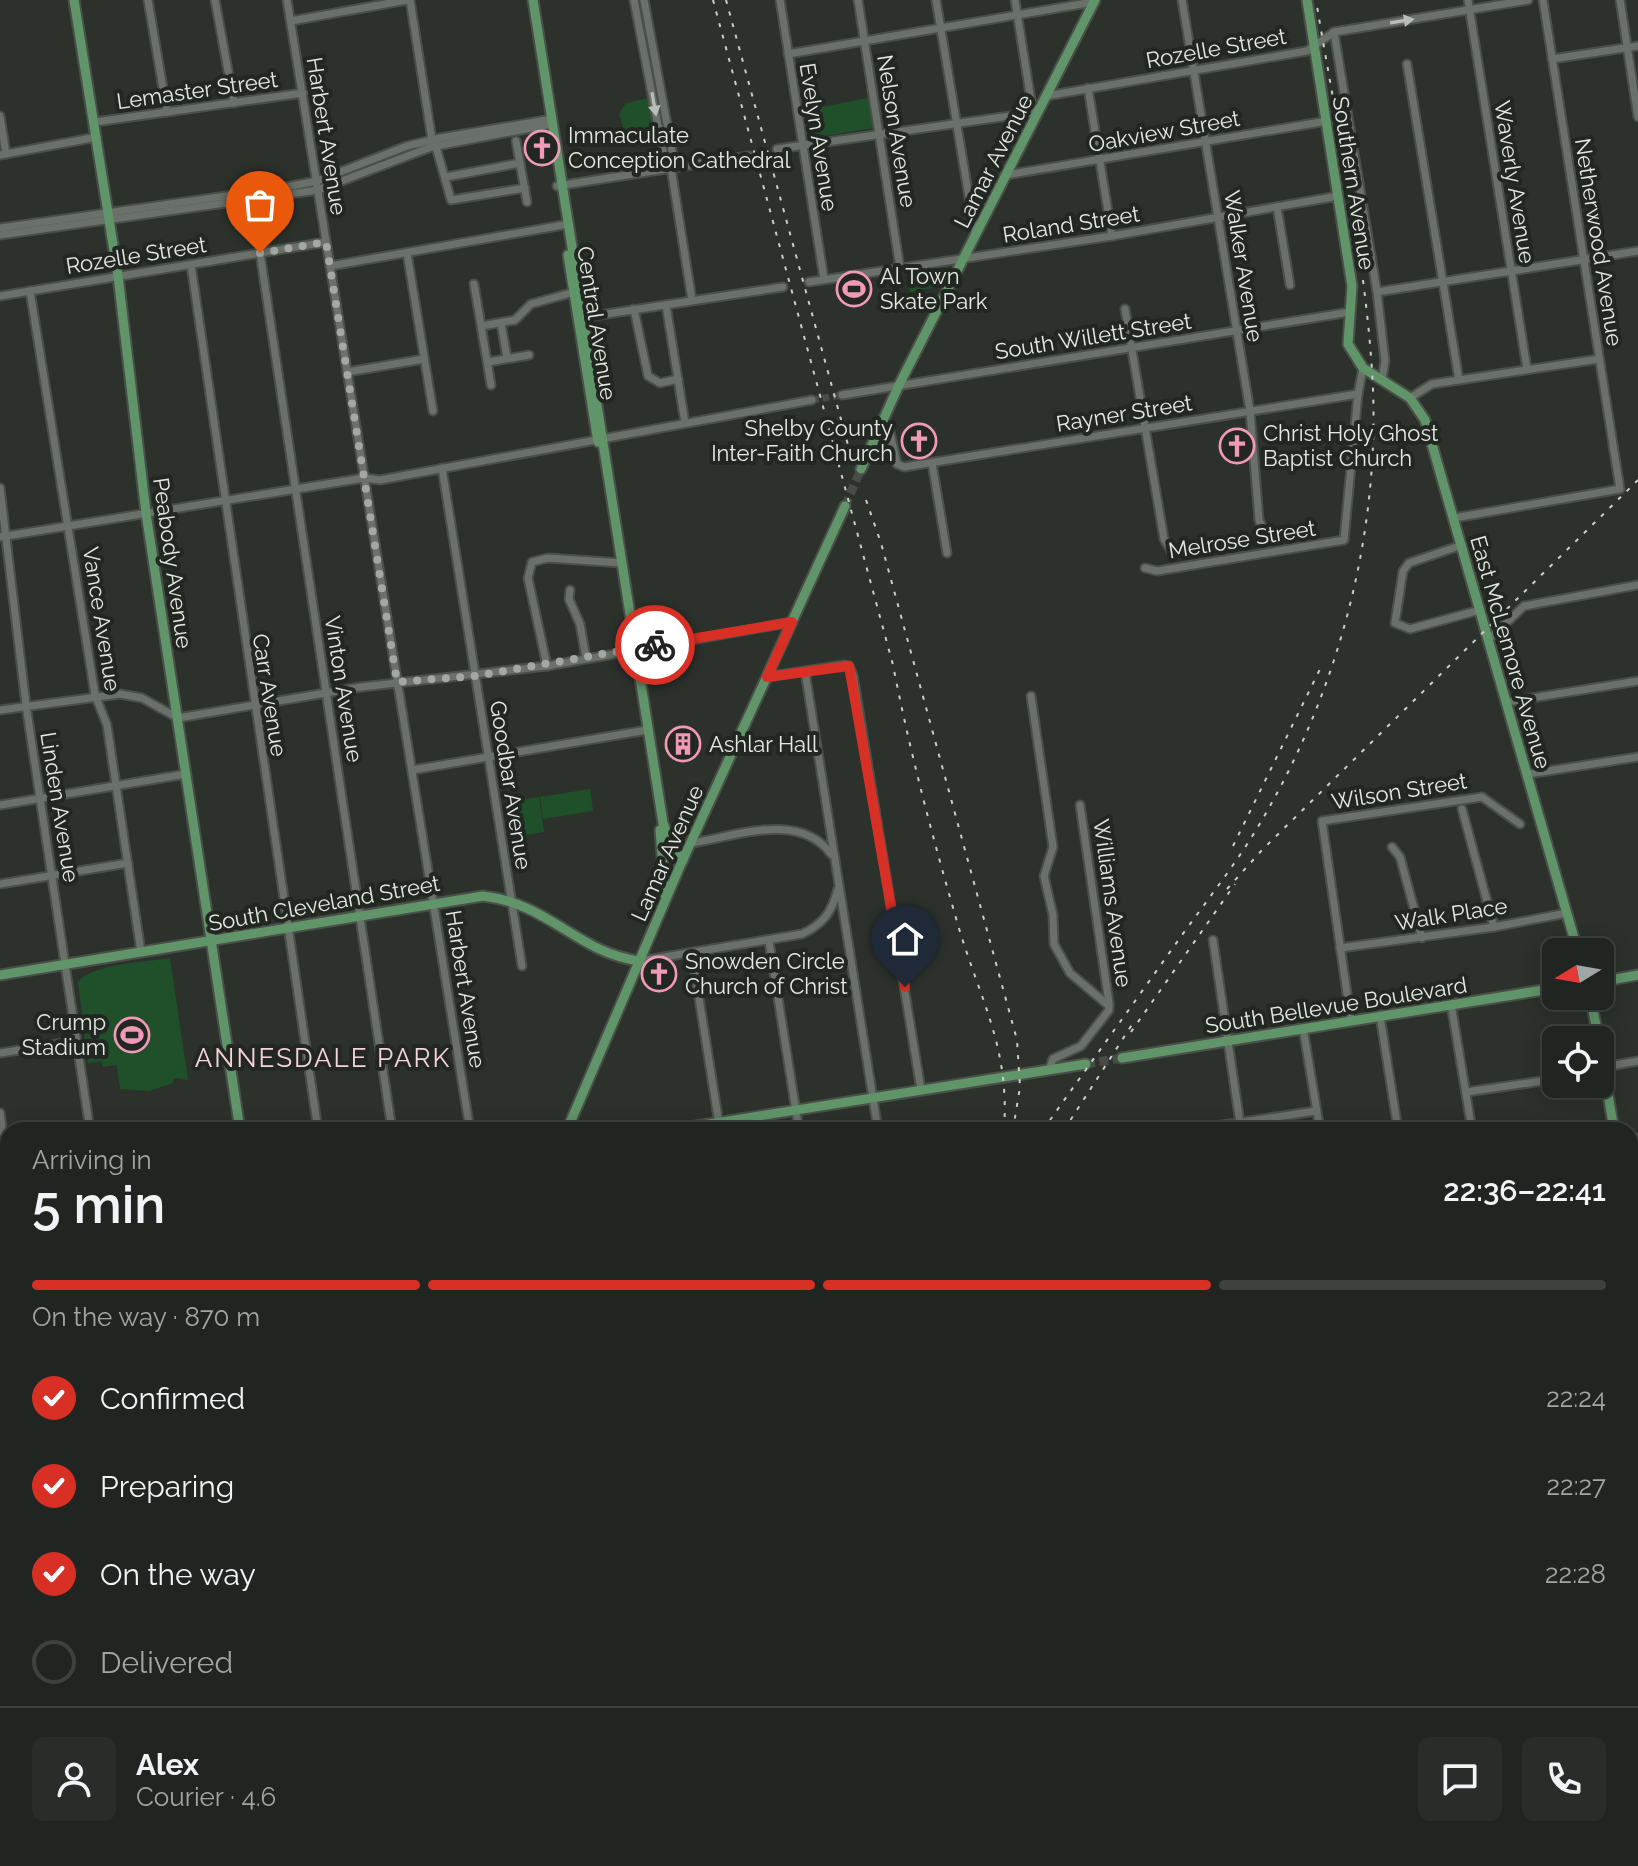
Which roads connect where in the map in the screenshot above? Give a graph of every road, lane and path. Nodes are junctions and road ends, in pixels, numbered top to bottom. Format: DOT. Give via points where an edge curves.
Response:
graph roads {
  1 [pos="74,0"];
  2 [pos="148,0"];
  3 [pos="215,0"];
  4 [pos="287,0"];
  5 [pos="409,0"];
  6 [pos="526,0"];
  7 [pos="533,0"];
  8 [pos="634,0"];
  9 [pos="780,0"];
  10 [pos="858,0"];
  11 [pos="936,0"];
  12 [pos="1015,0"];
  13 [pos="1182,0"];
  14 [pos="1307,0"];
  15 [pos="1468,0"];
  16 [pos="1528,0"];
  17 [pos="1543,0"];
  18 [pos="1620,0"];
  19 [pos="1093,2"];
  20 [pos="645,4"];
  21 [pos="1469,10"];
  22 [pos="637,11"];
  23 [pos="1018,17"];
  24 [pos="291,21"];
  25 [pos="940,29"];
  26 [pos="1334,32"];
  27 [pos="865,41"];
  28 [pos="1314,46"];
  29 [pos="1638,46"];
  30 [pos="1628,49"];
  31 [pos="788,54"];
  32 [pos="1552,59"];
  33 [pos="1407,64"];
  34 [pos="1193,70"];
  35 [pos="659,72"];
  36 [pos="649,74"];
  37 [pos="1088,88"];
  38 [pos="303,93"];
  39 [pos="1046,96"];
  40 [pos="234,103"];
  41 [pos="167,112"];
  42 [pos="1035,112"];
  43 [pos="0,116"];
  44 [pos="1638,117"];
  45 [pos="548,121"];
  46 [pos="1327,121"];
  47 [pos="95,122"];
  48 [pos="956,124"];
  49 [pos="879,135"];
  50 [pos="97,137"];
  51 [pos="516,141"];
  52 [pos="1205,142"];
  53 [pos="433,144"];
  54 [pos="803,146"];
  55 [pos="777,149"];
  56 [pos="3,154"];
  57 [pos="749,156"];
  58 [pos="1099,160"];
  59 [pos="520,163"];
  60 [pos="671,168"];
  61 [pos="1006,175"];
  62 [pos="446,177"];
  63 [pos="317,185"];
  64 [pos="560,186"];
  65 [pos="525,188"];
  66 [pos="1338,196"];
  67 [pos="210,198"];
  68 [pos="527,202"];
  69 [pos="211,207"];
  70 [pos="1277,207"];
  71 [pos="109,216"];
  72 [pos="1217,218"];
  73 [pos="566,224"];
  74 [pos="0,228"];
  75 [pos="0,235"];
  76 [pos="976,235"];
  77 [pos="1112,236"];
  78 [pos="326,242"];
  79 [pos="1638,251"];
  80 [pos="260,253"];
  81 [pos="407,253"];
  82 [pos="963,259"];
  83 [pos="1583,259"];
  84 [pos="191,265"];
  85 [pos="330,266"];
  86 [pos="900,268"];
  87 [pos="1511,271"];
  88 [pos="118,276"];
  89 [pos="824,279"];
  90 [pos="1442,281"];
  91 [pos="809,282"];
  92 [pos="474,284"];
  93 [pos="1290,285"];
  94 [pos="783,287"];
  95 [pos="30,291"];
  96 [pos="577,291"];
  97 [pos="1377,292"];
  98 [pos="0,296"];
  99 [pos="692,300"];
  100 [pos="666,305"];
  101 [pos="634,309"];
  102 [pos="1125,309"];
  103 [pos="1350,312"];
  104 [pos="581,318"];
  105 [pos="501,323"];
  106 [pos="482,326"];
  107 [pos="1236,331"];
  108 [pos="1132,348"];
  109 [pos="529,355"];
  110 [pos="507,358"];
  111 [pos="424,359"];
  112 [pos="1599,359"];
  113 [pos="488,362"];
  114 [pos="1363,368"];
  115 [pos="1527,369"];
  116 [pos="347,372"];
  117 [pos="1382,379"];
  118 [pos="675,380"];
  119 [pos="1459,380"];
  120 [pos="491,385"];
  121 [pos="899,385"];
  122 [pos="1358,394"];
  123 [pos="842,395"];
  124 [pos="1410,398"];
  125 [pos="812,400"];
  126 [pos="433,411"];
  127 [pos="1250,411"];
  128 [pos="883,420"];
  129 [pos="685,423"];
  130 [pos="1146,428"];
  131 [pos="600,439"];
  132 [pos="932,463"];
  133 [pos="442,468"];
  134 [pos="861,469"];
  135 [pos="364,478"];
  136 [pos="0,488"];
  137 [pos="294,488"];
  138 [pos="223,500"];
  139 [pos="845,506"];
  140 [pos="146,513"];
  141 [pos="1454,518"];
  142 [pos="68,526"];
  143 [pos="4,537"];
  144 [pos="1267,538"];
  145 [pos="1462,545"];
  146 [pos="1172,552"];
  147 [pos="947,553"];
  148 [pos="620,563"];
  149 [pos="1145,568"];
  150 [pos="1638,585"];
  151 [pos="570,590"];
  152 [pos="1480,610"];
  153 [pos="792,622"];
  154 [pos="1488,640"];
  155 [pos="635,650"];
  156 [pos="586,658"];
  157 [pos="547,666"];
  158 [pos="805,671"];
  159 [pos="475,676"];
  160 [pos="767,677"];
  161 [pos="1638,681"];
  162 [pos="397,682"];
  163 [pos="326,693"];
  164 [pos="95,695"];
  165 [pos="1031,696"];
  166 [pos="1507,702"];
  167 [pos="26,705"];
  168 [pos="253,705"];
  169 [pos="0,710"];
  170 [pos="178,718"];
  171 [pos="647,730"];
  172 [pos="488,757"];
  173 [pos="1638,757"];
  174 [pos="412,770"];
  175 [pos="186,774"];
  176 [pos="1528,774"];
  177 [pos="116,786"];
  178 [pos="41,798"];
  179 [pos="0,805"];
  180 [pos="1080,805"];
  181 [pos="1462,809"];
  182 [pos="663,823"];
  183 [pos="1520,824"];
  184 [pos="692,843"];
  185 [pos="1392,847"];
  186 [pos="834,858"];
  187 [pos="683,860"];
  188 [pos="128,863"];
  189 [pos="52,875"];
  190 [pos="0,884"];
  191 [pos="839,888"];
  192 [pos="511,900"];
  193 [pos="665,901"];
  194 [pos="433,903"];
  195 [pos="1567,913"];
  196 [pos="360,916"];
  197 [pos="287,927"];
  198 [pos="1494,927"];
  199 [pos="1422,938"];
  200 [pos="1574,938"];
  201 [pos="1213,940"];
  202 [pos="210,941"];
  203 [pos="769,941"];
  204 [pos="1340,948"];
  205 [pos="141,952"];
  206 [pos="692,954"];
  207 [pos="640,961"];
  208 [pos="66,965"];
  209 [pos="522,966"];
  210 [pos="0,975"];
  211 [pos="1638,975"];
  212 [pos="1614,979"];
  213 [pos="1542,990"];
  214 [pos="1451,1004"];
  215 [pos="1109,1006"];
  216 [pos="1380,1016"];
  217 [pos="1351,1021"];
  218 [pos="1303,1028"];
  219 [pos="77,1041"];
  220 [pos="1227,1042"];
  221 [pos="0,1053"];
  222 [pos="1122,1058"];
  223 [pos="1638,1061"];
  224 [pos="1086,1064"];
  225 [pos="1614,1067"];
  226 [pos="1049,1070"];
  227 [pos="1542,1081"];
  228 [pos="921,1090"];
  229 [pos="1466,1092"];
  230 [pos="873,1098"];
  231 [pos="1608,1098"];
  232 [pos="796,1110"];
  233 [pos="1316,1111"];
  234 [pos="89,1122"];
  235 [pos="239,1122"];
  236 [pos="317,1122"];
  237 [pos="391,1122"];
  238 [pos="469,1122"];
  239 [pos="570,1122"];
  240 [pos="718,1122"];
  241 [pos="738,1122"];
  242 [pos="798,1122"];
  243 [pos="877,1122"];
  244 [pos="1239,1122"];
  245 [pos="1260,1122"];
  246 [pos="1318,1122"];
  247 [pos="1397,1122"];
  248 [pos="1471,1122"];
  249 [pos="1613,1122"];
  1 -- 47 [label="main road, Peabody Avenue"];
  2 -- 41 [label="street"];
  3 -- 40 [label="street"];
  4 -- 24 [label="street, Harbert Avenue"];
  5 -- 24 [label="street"];
  5 -- 53 [label="street"];
  6 -- 45 [label="main road, Central Avenue"];
  7 -- 45 [label="main road, Central Avenue"];
  8 -- 22 [label="street"];
  9 -- 31 [label="street, Evelyn Avenue"];
  10 -- 27 [label="street, Nelson Avenue"];
  11 -- 25 [label="street"];
  12 -- 23 [label="street"];
  13 -- 34 [label="street, Walker Avenue"];
  14 -- 28 [label="main road, Southern Avenue"];
  15 -- 21 [label="street, Waverly Avenue"];
  16 -- 21 [label="street, Rozelle Street"];
  17 -- 32 [label="street, Netherwood Avenue"];
  18 -- 30 [label="street"];
  19 -- 23 [label="street"];
  19 -- 39 [label="main road, Lamar Avenue"];
  20 -- 22 [label="street"];
  20 -- 35 [label="street"];
  26 -- 21 [label="street, Rozelle Street, one-way"];
  21 -- 87 [label="street, Waverly Avenue"];
  22 -- 36 [label="street"];
  23 -- 25 [label="street"];
  23 -- 42 [label="street"];
  24 -- 38 [label="street, Harbert Avenue"];
  25 -- 27 [label="street"];
  25 -- 48 [label="street"];
  26 -- 28 [label="street, Rozelle Street"];
  26 -- 97 [label="street, Southern Avenue"];
  27 -- 31 [label="street"];
  27 -- 49 [label="street, Nelson Avenue"];
  28 -- 34 [label="street, Rozelle Street"];
  28 -- 46 [label="main road, Southern Avenue"];
  29 -- 30 [label="street"];
  30 -- 32 [label="street"];
  30 -- 44 [label="street"];
  31 -- 54 [label="street, Evelyn Avenue"];
  32 -- 83 [label="street, Netherwood Avenue"];
  33 -- 90 [label="street"];
  34 -- 37 [label="street, Rozelle Street"];
  34 -- 52 [label="street, Walker Avenue"];
  35 -- 36 [label="street"];
  35 -- 60 [label="street"];
  36 -- 60 [label="street, one-way"];
  37 -- 39 [label="street, Rozelle Street"];
  37 -- 58 [label="street"];
  38 -- 40 [label="street, Lemaster Street"];
  38 -- 63 [label="street, Harbert Avenue"];
  39 -- 42 [label="main road, Lamar Avenue"];
  40 -- 41 [label="street, Lemaster Street"];
  41 -- 47 [label="street, Lemaster Street"];
  42 -- 48 [label="street"];
  42 -- 61 [label="main road, Lamar Avenue"];
  43 -- 56 [label="street"];
  45 -- 53 [label="street"];
  45 -- 64 [label="main road, Central Avenue"];
  46 -- 52 [label="street, Oakview Street"];
  46 -- 66 [label="main road, Southern Avenue"];
  47 -- 50 [label="main road, Peabody Avenue"];
  48 -- 49 [label="street"];
  48 -- 76 [label="street"];
  49 -- 54 [label="street"];
  49 -- 86 [label="street, Nelson Avenue"];
  50 -- 56 [label="street, Lemaster Street"];
  50 -- 71 [label="main road, Peabody Avenue"];
  51 -- 59 [label="street"];
  52 -- 58 [label="street, Oakview Street"];
  52 -- 72 [label="street, Walker Avenue"];
  53 -- 62 [label="street"];
  53 -- 63 [label="street"];
  54 -- 55 [label="street"];
  54 -- 89 [label="street, Evelyn Avenue"];
  57 -- 60 [label="street"];
  58 -- 61 [label="street, Oakview Street"];
  58 -- 77 [label="street"];
  59 -- 62 [label="street"];
  59 -- 65 [label="street"];
  60 -- 64 [label="street"];
  60 -- 99 [label="street"];
  61 -- 76 [label="main road, Lamar Avenue"];
  62 -- 65 [label="street" via="451,200"];
  63 -- 67 [label="street"];
  63 -- 69 [label="street"];
  63 -- 78 [label="street, Harbert Avenue"];
  64 -- 73 [label="main road, Central Avenue"];
  65 -- 68 [label="street"];
  66 -- 70 [label="street, Roland Street"];
  66 -- 103 [label="main road, Southern Avenue" via="1352,286"];
  67 -- 69 [label="street"];
  67 -- 71 [label="street"];
  69 -- 71 [label="street"];
  70 -- 72 [label="street, Roland Street"];
  70 -- 93 [label="street"];
  71 -- 74 [label="street"];
  71 -- 75 [label="street"];
  71 -- 88 [label="main road, Peabody Avenue"];
  72 -- 77 [label="street, Roland Street"];
  72 -- 107 [label="street, Walker Avenue"];
  73 -- 81 [label="street"];
  73 -- 96 [label="main road, Central Avenue"];
  76 -- 82 [label="main road, Lamar Avenue"];
  77 -- 82 [label="street, Roland Street"];
  78 -- 80 [label="street, Rozelle Street"];
  78 -- 85 [label="street, Harbert Avenue"];
  79 -- 83 [label="street"];
  80 -- 84 [label="street, Rozelle Street"];
  80 -- 137 [label="street, Vinton Avenue"];
  81 -- 85 [label="street"];
  81 -- 111 [label="street"];
  82 -- 86 [label="street, Roland Street"];
  82 -- 121 [label="main road, Lamar Avenue"];
  83 -- 87 [label="street"];
  83 -- 112 [label="street, Netherwood Avenue"];
  84 -- 88 [label="street, Rozelle Street"];
  84 -- 138 [label="street, Carr Avenue"];
  85 -- 116 [label="street, Harbert Avenue"];
  86 -- 89 [label="street, Roland Street"];
  87 -- 90 [label="street"];
  87 -- 115 [label="street, Waverly Avenue"];
  88 -- 95 [label="street, Rozelle Street"];
  88 -- 140 [label="main road, Peabody Avenue"];
  89 -- 91 [label="street, Roland Street"];
  90 -- 97 [label="street"];
  90 -- 119 [label="street"];
  92 -- 106 [label="street"];
  94 -- 99 [label="street"];
  95 -- 98 [label="street, Rozelle Street"];
  95 -- 142 [label="street, Vance Avenue"];
  96 -- 104 [label="main road, Central Avenue"];
  96 -- 105 [label="street" via="531,304 520,317"];
  97 -- 117 [label="street, Southern Avenue" via="1385,361"];
  99 -- 100 [label="street"];
  100 -- 101 [label="street"];
  100 -- 118 [label="street"];
  101 -- 104 [label="street"];
  101 -- 118 [label="street" via="646,372 656,382"];
  102 -- 108 [label="street"];
  103 -- 107 [label="street, South Willett Street"];
  103 -- 114 [label="main road, Southern Avenue" via="1348,344"];
  104 -- 131 [label="main road, Central Avenue"];
  105 -- 106 [label="street"];
  105 -- 110 [label="street"];
  106 -- 113 [label="street"];
  107 -- 108 [label="street, South Willett Street"];
  107 -- 127 [label="street, Walker Avenue"];
  108 -- 121 [label="street, South Willett Street"];
  108 -- 130 [label="street"];
  109 -- 110 [label="street"];
  110 -- 113 [label="street"];
  111 -- 116 [label="street"];
  111 -- 126 [label="street"];
  112 -- 115 [label="street"];
  112 -- 141 [label="street, Netherwood Avenue" via="1620,489"];
  113 -- 120 [label="street"];
  114 -- 117 [label="main road"];
  114 -- 122 [label="street"];
  115 -- 119 [label="street"];
  116 -- 135 [label="street, Harbert Avenue"];
  117 -- 124 [label="main road, East McLemore Avenue"];
  118 -- 129 [label="street"];
  119 -- 124 [label="street" via="1421,388"];
  121 -- 123 [label="street, South Willett Street"];
  121 -- 128 [label="main road, Lamar Avenue"];
  122 -- 127 [label="street, Rayner Street"];
  122 -- 149 [label="street, Melrose Street" via="1344,540 1157,571"];
  124 -- 141 [label="main road, East McLemore Avenue" via="1425,420"];
  125 -- 129 [label="street"];
  127 -- 130 [label="street, Rayner Street"];
  127 -- 144 [label="street, Walker Avenue" via="1259,520"];
  128 -- 132 [label="street, Rayner Street" via="897,464"];
  128 -- 134 [label="main road, Lamar Avenue"];
  129 -- 131 [label="street"];
  130 -- 132 [label="street, Rayner Street"];
  130 -- 146 [label="street" via="1164,539"];
  131 -- 133 [label="street"];
  131 -- 148 [label="main road, Central Avenue"];
  132 -- 147 [label="street"];
  133 -- 135 [label="street" via="380,480"];
  133 -- 159 [label="street, Goodbar Avenue"];
  135 -- 137 [label="street"];
  135 -- 162 [label="street, Harbert Avenue"];
  136 -- 143 [label="street, Linden Avenue"];
  137 -- 138 [label="street"];
  137 -- 163 [label="street, Vinton Avenue"];
  138 -- 140 [label="street"];
  138 -- 168 [label="street, Carr Avenue"];
  139 -- 153 [label="main road, Lamar Avenue"];
  140 -- 142 [label="street"];
  140 -- 170 [label="main road, Peabody Avenue"];
  141 -- 145 [label="main road, East McLemore Avenue"];
  142 -- 143 [label="street"];
  142 -- 164 [label="street, Vance Avenue"];
  143 -- 167 [label="street, Linden Avenue"];
  145 -- 152 [label="main road, East McLemore Avenue"];
  145 -- 152 [label="street" via="1409,563 1403,571 1395,623 1410,629"];
  148 -- 155 [label="main road, Central Avenue"];
  148 -- 157 [label="street" via="548,558 532,562 528,578"];
  150 -- 154 [label="street" via="1524,606"];
  151 -- 156 [label="street"];
  152 -- 154 [label="main road, East McLemore Avenue"];
  153 -- 155 [label="street"];
  153 -- 160 [label="main road, Lamar Avenue"];
  154 -- 166 [label="main road, East McLemore Avenue"];
  155 -- 156 [label="street"];
  155 -- 171 [label="main road, Central Avenue"];
  156 -- 157 [label="street"];
  157 -- 159 [label="street"];
  158 -- 160 [label="street"];
  158 -- 186 [label="street"];
  158 -- 228 [label="street" via="849,666"];
  159 -- 162 [label="street"];
  159 -- 172 [label="street, Goodbar Avenue"];
  160 -- 184 [label="main road, Lamar Avenue"];
  161 -- 166 [label="street"];
  162 -- 163 [label="street"];
  162 -- 174 [label="street, Harbert Avenue"];
  163 -- 168 [label="street"];
  163 -- 196 [label="street, Vinton Avenue"];
  164 -- 167 [label="street"];
  164 -- 170 [label="street" via="142,698"];
  164 -- 177 [label="street, Vance Avenue" via="107,725"];
  165 -- 215 [label="street, Williams Avenue" via="1053,847 1044,876 1054,944 1070,973"];
  166 -- 176 [label="main road, East McLemore Avenue"];
  167 -- 169 [label="street"];
  167 -- 178 [label="street, Linden Avenue"];
  168 -- 170 [label="street"];
  168 -- 197 [label="street, Carr Avenue"];
  170 -- 175 [label="main road, Peabody Avenue"];
  171 -- 172 [label="street"];
  171 -- 182 [label="main road, Central Avenue"];
  172 -- 174 [label="street"];
  172 -- 192 [label="street, Goodbar Avenue"];
  173 -- 176 [label="street"];
  174 -- 194 [label="street, Harbert Avenue"];
  175 -- 177 [label="street"];
  175 -- 202 [label="main road, Peabody Avenue"];
  176 -- 195 [label="main road, East McLemore Avenue"];
  177 -- 178 [label="street"];
  177 -- 188 [label="street, Vance Avenue"];
  178 -- 179 [label="street"];
  178 -- 189 [label="street, Linden Avenue"];
  180 -- 215 [label="street, Williams Avenue"];
  181 -- 198 [label="street"];
  182 -- 187 [label="main road, Central Avenue"];
  182 -- 193 [label="main road, Central Avenue"];
  183 -- 204 [label="street, Wilson Street" via="1482,797 1322,821"];
  184 -- 186 [label="street" via="795,829 822,842"];
  184 -- 187 [label="main road, Lamar Avenue"];
  185 -- 199 [label="street" via="1400,857"];
  186 -- 191 [label="street"];
  187 -- 193 [label="main road, Lamar Avenue"];
  188 -- 189 [label="street"];
  188 -- 205 [label="street, Vance Avenue"];
  189 -- 190 [label="street"];
  189 -- 208 [label="street, Linden Avenue"];
  191 -- 203 [label="street" via="832,911 817,927"];
  191 -- 230 [label="street"];
  192 -- 194 [label="main road, South Cleveland Street" via="471,897"];
  192 -- 207 [label="main road, South Cleveland Street" via="600,951"];
  192 -- 209 [label="street, Goodbar Avenue"];
  193 -- 207 [label="main road, Lamar Avenue"];
  194 -- 196 [label="main road, South Cleveland Street"];
  194 -- 238 [label="street, Harbert Avenue"];
  195 -- 198 [label="street, Walk Place"];
  195 -- 200 [label="main road, East McLemore Avenue"];
  196 -- 197 [label="main road, South Cleveland Street"];
  196 -- 237 [label="street, Vinton Avenue"];
  197 -- 202 [label="main road, South Cleveland Street"];
  197 -- 236 [label="street, Carr Avenue"];
  198 -- 199 [label="street, Walk Place"];
  199 -- 204 [label="street, Walk Place"];
  201 -- 220 [label="street"];
  202 -- 205 [label="main road, South Cleveland Street"];
  202 -- 235 [label="main road, Peabody Avenue"];
  203 -- 206 [label="street"];
  203 -- 232 [label="street"];
  204 -- 217 [label="street"];
  205 -- 208 [label="main road, South Cleveland Street"];
  206 -- 207 [label="street"];
  206 -- 240 [label="street"];
  207 -- 239 [label="main road, Lamar Avenue"];
  208 -- 210 [label="main road, South Cleveland Street"];
  208 -- 219 [label="street, Linden Avenue"];
  211 -- 212 [label="main road"];
  213 -- 214 [label="main road, South Bellevue Boulevard"];
  214 -- 216 [label="main road, South Bellevue Boulevard"];
  214 -- 229 [label="street"];
  215 -- 226 [label="street, Williams Avenue" via="1081,1046 1053,1059"];
  216 -- 217 [label="main road, South Bellevue Boulevard"];
  216 -- 247 [label="street"];
  217 -- 218 [label="main road, South Bellevue Boulevard"];
  218 -- 220 [label="main road, South Bellevue Boulevard"];
  218 -- 233 [label="street"];
  219 -- 221 [label="street"];
  219 -- 234 [label="street, Linden Avenue"];
  220 -- 222 [label="main road, South Bellevue Boulevard"];
  220 -- 244 [label="street"];
  223 -- 225 [label="street"];
  224 -- 226 [label="main road"];
  226 -- 228 [label="main road"];
  227 -- 229 [label="street"];
  228 -- 230 [label="main road"];
  229 -- 248 [label="street"];
  230 -- 232 [label="main road"];
  230 -- 243 [label="street"];
  231 -- 249 [label="main road"];
  232 -- 241 [label="main road"];
  232 -- 242 [label="street"];
  233 -- 245 [label="street"];
  233 -- 246 [label="street"];
}
